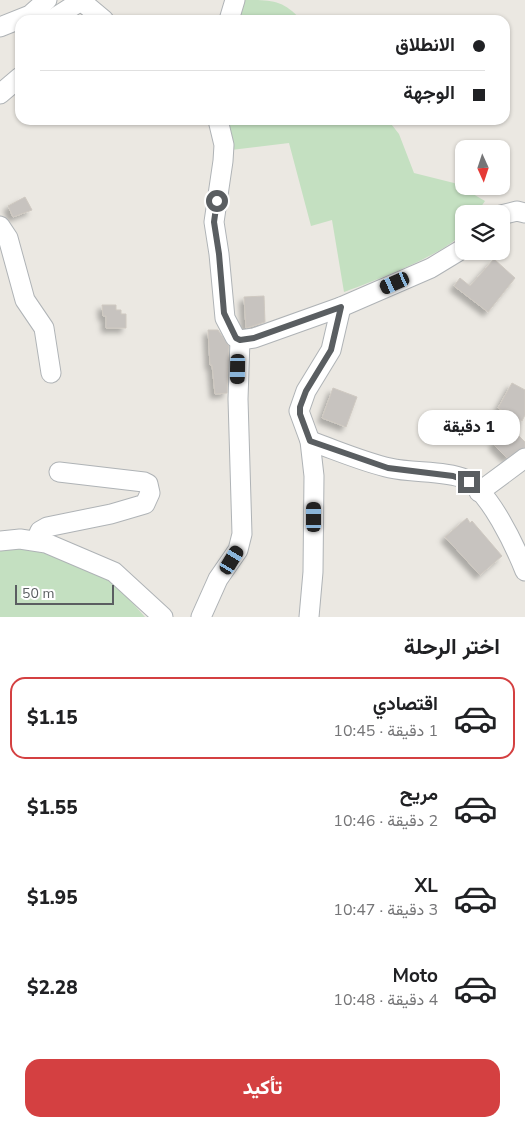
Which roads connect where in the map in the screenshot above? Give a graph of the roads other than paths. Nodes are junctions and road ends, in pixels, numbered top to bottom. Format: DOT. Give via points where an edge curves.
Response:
graph roads {
  1 [pos="47,0"];
  2 [pos="235,0"];
  3 [pos="80,1"];
  4 [pos="30,15"];
  5 [pos="59,15"];
  6 [pos="98,15"];
  7 [pos="231,15"];
  8 [pos="15,20"];
  9 [pos="0,26"];
  10 [pos="15,81"];
  11 [pos="0,94"];
  12 [pos="219,125"];
  13 [pos="510,212"];
  14 [pos="525,213"];
  15 [pos="0,226"];
  16 [pos="455,255"];
  17 [pos="341,307"];
  18 [pos="240,340"];
  19 [pos="51,373"];
  20 [pos="310,441"];
  21 [pos="525,458"];
  22 [pos="59,472"];
  23 [pos="479,492"];
  24 [pos="36,540"];
  25 [pos="0,541"];
  26 [pos="525,571"];
  27 [pos="163,617"];
  28 [pos="201,617"];
  29 [pos="309,617"];
  1 -- 4 [label="street"];
  2 -- 7 [label="street"];
  3 -- 5 [label="street"];
  3 -- 6 [label="street"];
  8 -- 9 [label="street"];
  10 -- 11 [label="street"];
  12 -- 18 [label="street" via="224,145 214,222 225,318"];
  13 -- 14 [label="street"];
  15 -- 19 [label="street" via="8,238 25,300 44,328"];
  16 -- 17 [label="street"];
  17 -- 18 [label="street"];
  17 -- 20 [label="street" via="331,350 300,407"];
  18 -- 28 [label="street" via="238,399 242,534 238,550 218,579"];
  20 -- 23 [label="street" via="388,468 460,478"];
  20 -- 29 [label="street" via="314,572"];
  21 -- 23 [label="street"];
  22 -- 24 [label="street" via="144,482 148,484 150,493 145,504 47,527 40,531"];
  23 -- 26 [label="street" via="507,531"];
  24 -- 25 [label="street"];
  24 -- 27 [label="street" via="114,572"];
}
